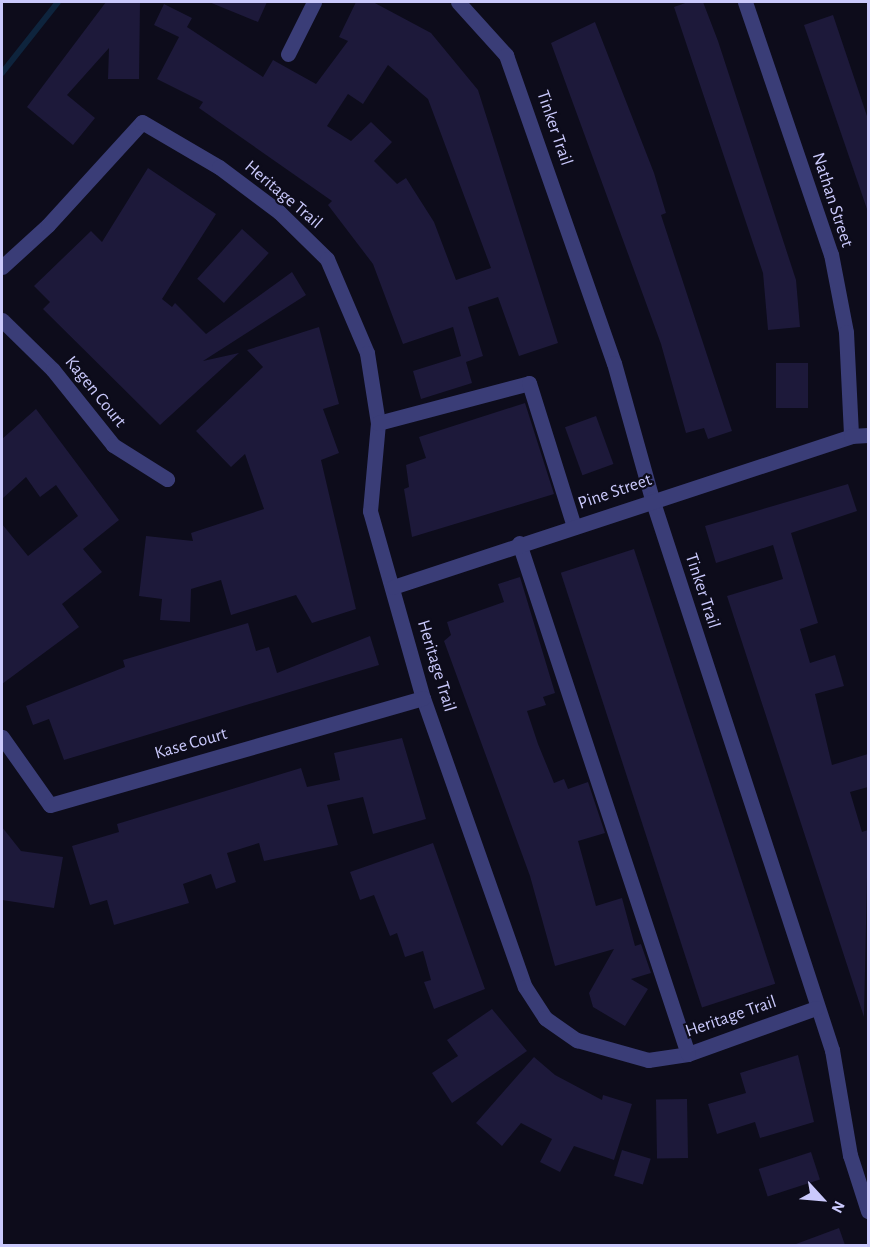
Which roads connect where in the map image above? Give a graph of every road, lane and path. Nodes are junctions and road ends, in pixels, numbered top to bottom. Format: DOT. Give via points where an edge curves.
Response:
graph roads {
  1 [pos="314,2"];
  2 [pos="458,2"];
  3 [pos="745,2"];
  4 [pos="288,54"];
  5 [pos="2,267"];
  6 [pos="2,320"];
  7 [pos="378,423"];
  8 [pos="868,435"];
  9 [pos="851,436"];
  10 [pos="167,479"];
  11 [pos="652,499"];
  12 [pos="574,527"];
  13 [pos="519,543"];
  14 [pos="393,587"];
  15 [pos="423,698"];
  16 [pos="2,737"];
  17 [pos="816,1008"];
  18 [pos="688,1054"];
  19 [pos="868,1211"];
  1 -- 4 [label="street"];
  2 -- 11 [label="street, Tinker Trail" via="506,55 615,363"];
  3 -- 9 [label="street, Nathan Street" via="831,254 846,332"];
  5 -- 7 [label="street, Heritage Trail" via="48,225 142,122 245,186 327,259 368,353"];
  6 -- 10 [label="street, Kagen Court" via="53,370 113,445"];
  7 -- 12 [label="street" via="529,383"];
  7 -- 14 [label="street, Heritage Trail" via="370,511"];
  8 -- 9 [label="street"];
  9 -- 11 [label="street, Pine Street"];
  11 -- 12 [label="street, Pine Street"];
  11 -- 17 [label="street, Tinker Trail"];
  12 -- 13 [label="street, Pine Street"];
  13 -- 14 [label="street, Pine Street"];
  13 -- 18 [label="street"];
  14 -- 15 [label="street, Heritage Trail"];
  15 -- 16 [label="street, Kase Court" via="50,805"];
  15 -- 18 [label="street, Heritage Trail" via="525,987 545,1018 577,1040 607,1051 648,1060"];
  17 -- 18 [label="street, Heritage Trail"];
  17 -- 19 [label="street, Tinker Trail" via="831,1050 850,1155"];
}
